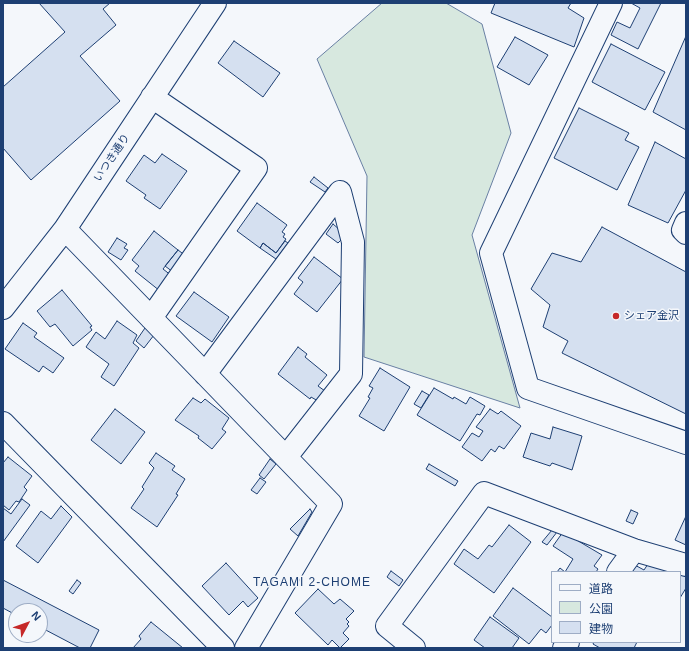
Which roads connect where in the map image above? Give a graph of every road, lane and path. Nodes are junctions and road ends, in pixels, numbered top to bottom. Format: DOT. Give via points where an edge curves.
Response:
graph roads {
  1 [pos="215,3"];
  2 [pos="611,3"];
  3 [pos="152,97"];
  4 [pos="686,223"];
  5 [pos="65,229"];
  6 [pos="686,233"];
  7 [pos="3,308"];
  8 [pos="150,318"];
  9 [pos="205,374"];
  10 [pos="3,423"];
  11 [pos="686,443"];
  12 [pos="286,457"];
  13 [pos="634,550"];
  14 [pos="686,566"];
  15 [pos="619,571"];
  16 [pos="223,648"];
  17 [pos="246,648"];
  18 [pos="414,648"];
  1 -- 3 [label="street, いつき通り"];
  2 -- 11 [label="street" via="491,253 528,388"];
  3 -- 5 [label="street, いつき通り"];
  3 -- 8 [label="street" via="256,168"];
  4 -- 6 [label="street" via="683,230"];
  5 -- 7 [label="street, いつき通り"];
  5 -- 8 [label="street"];
  8 -- 9 [label="street"];
  9 -- 12 [label="street"];
  9 -- 12 [label="street" via="340,192 353,242 351,374"];
  10 -- 16 [label="street"];
  12 -- 17 [label="street" via="331,504"];
  13 -- 14 [label="street"];
  13 -- 15 [label="street"];
  13 -- 18 [label="street" via="484,493 387,626"];
}
